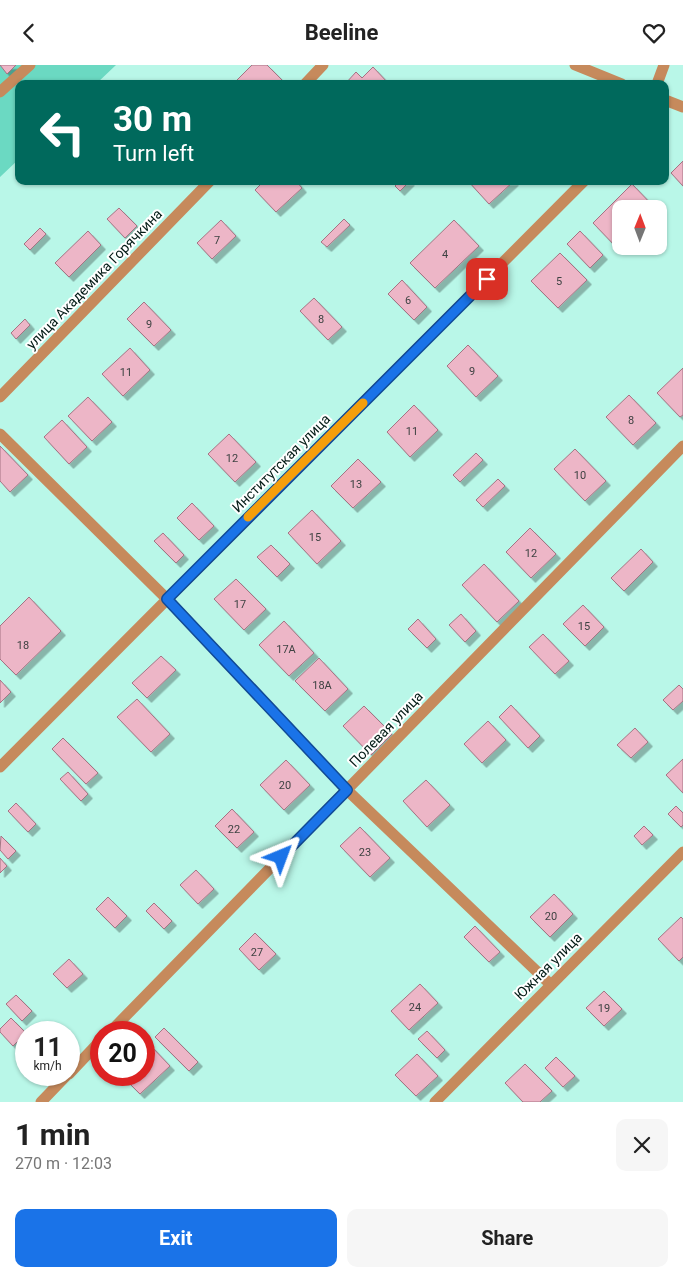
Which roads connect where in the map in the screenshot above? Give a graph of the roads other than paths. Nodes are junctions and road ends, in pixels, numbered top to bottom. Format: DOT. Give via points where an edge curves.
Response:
graph roads {
  1 [pos="30,65"];
  2 [pos="323,65"];
  3 [pos="575,65"];
  4 [pos="664,65"];
  5 [pos="309,80"];
  6 [pos="612,80"];
  7 [pos="658,80"];
  8 [pos="0,93"];
  9 [pos="669,102"];
  10 [pos="683,107"];
  11 [pos="206,185"];
  12 [pos="580,185"];
  13 [pos="0,397"];
  14 [pos="0,434"];
  15 [pos="683,446"];
  16 [pos="167,599"];
  17 [pos="0,767"];
  18 [pos="347,790"];
  19 [pos="683,852"];
  20 [pos="550,984"];
  21 [pos="121,1021"];
  22 [pos="90,1052"];
  23 [pos="80,1062"];
  24 [pos="56,1086"];
  25 [pos="41,1102"];
  26 [pos="435,1102"];
  1 -- 8 [label="lane"];
  2 -- 5 [label="lane"];
  3 -- 6 [label="lane"];
  4 -- 7 [label="lane"];
  9 -- 10 [label="lane"];
  11 -- 13 [label="lane, улица Академика Горячкина"];
  12 -- 16 [label="lane, Институтская улица"];
  14 -- 16 [label="lane"];
  15 -- 18 [label="lane, Полевая улица"];
  16 -- 17 [label="lane, Институтская улица"];
  16 -- 18 [label="lane"];
  18 -- 20 [label="lane"];
  18 -- 21 [label="lane, Полевая улица"];
  19 -- 20 [label="lane, Южная улица"];
  20 -- 26 [label="lane, Южная улица"];
  22 -- 23 [label="lane"];
  24 -- 25 [label="lane"];
}
